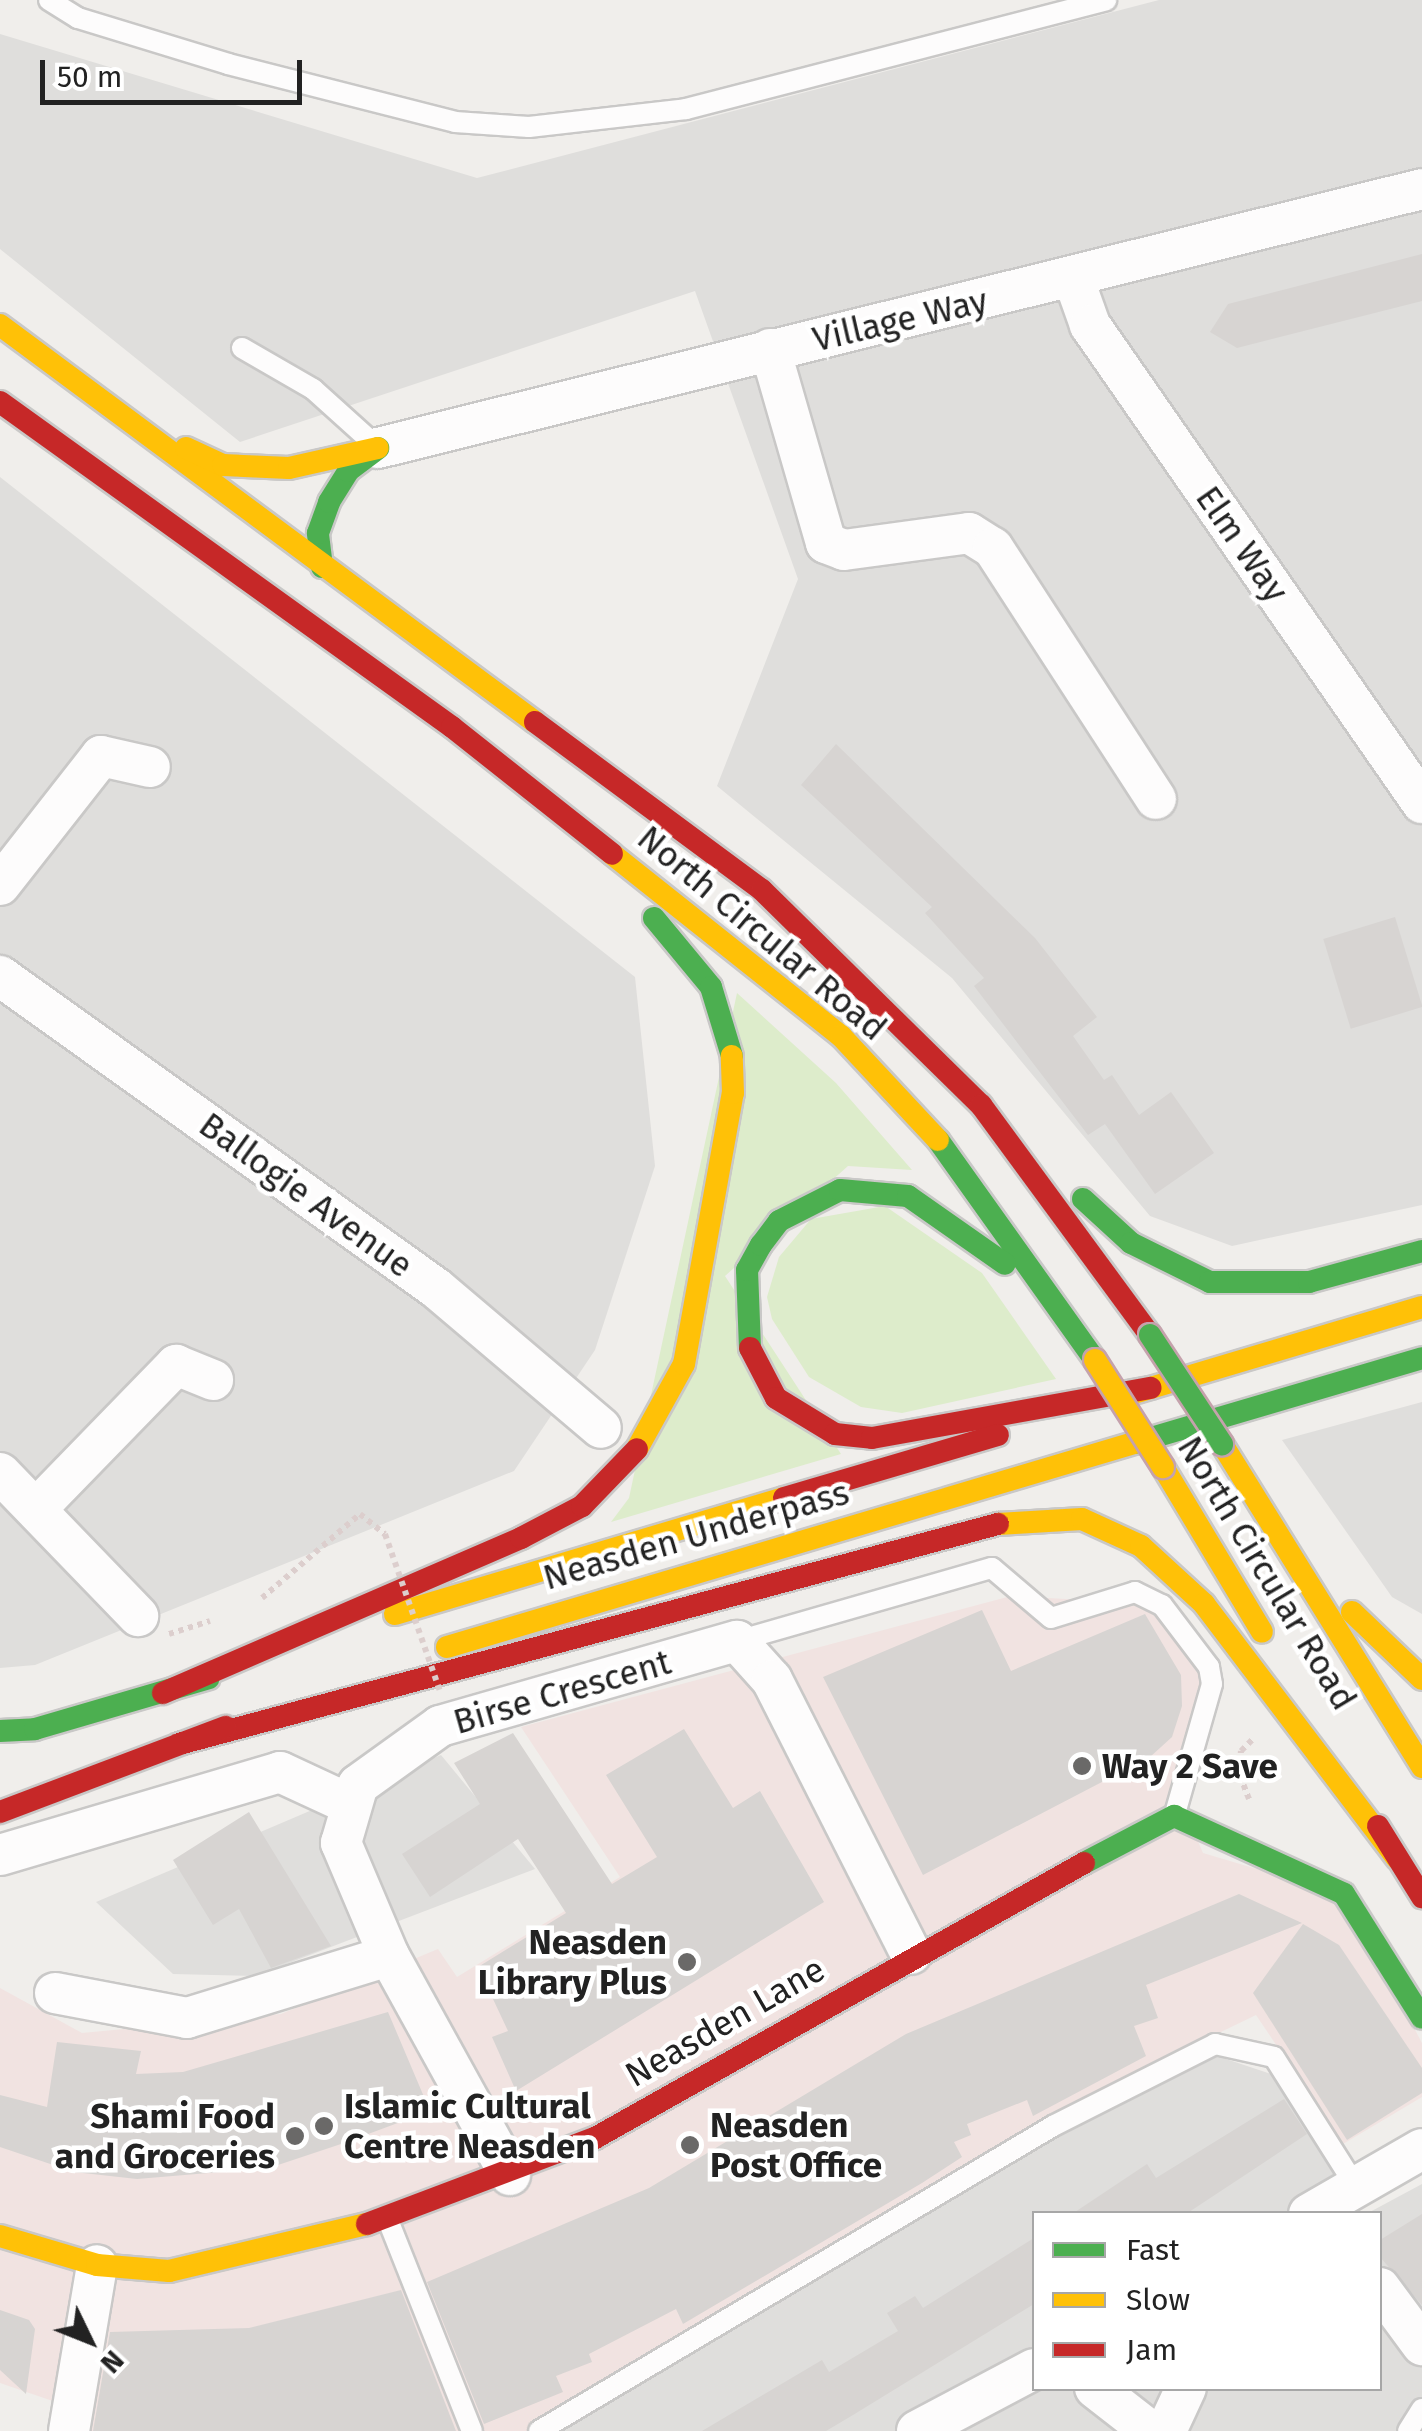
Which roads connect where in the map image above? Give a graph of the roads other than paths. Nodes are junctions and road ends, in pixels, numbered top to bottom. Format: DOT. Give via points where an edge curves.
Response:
graph roads {
  1 [pos="49,0"];
  2 [pos="1106,0"];
  3 [pos="1422,189"];
  4 [pos="1074,280"];
  5 [pos="0,325"];
  6 [pos="242,348"];
  7 [pos="770,349"];
  8 [pos="0,402"];
  9 [pos="151,432"];
  10 [pos="378,448"];
  11 [pos="322,566"];
  12 [pos="452,727"];
  13 [pos="150,766"];
  14 [pos="1156,799"];
  15 [pos="1422,802"];
  16 [pos="0,885"];
  17 [pos="0,976"];
  18 [pos="925,1042"];
  19 [pos="1422,1251"];
  20 [pos="1422,1306"];
  21 [pos="1069,1324"];
  22 [pos="1422,1358"];
  23 [pos="212,1380"];
  24 [pos="1150,1388"];
  25 [pos="601,1428"];
  26 [pos="0,1473"];
  27 [pos="39,1506"];
  28 [pos="1263,1506"];
  29 [pos="138,1616"];
  30 [pos="737,1641"];
  31 [pos="1422,1678"];
  32 [pos="163,1694"];
  33 [pos="0,1731"];
  34 [pos="180,1744"];
  35 [pos="1422,1767"];
  36 [pos="347,1803"];
  37 [pos="0,1812"];
  38 [pos="1174,1816"];
  39 [pos="0,1855"];
  40 [pos="1398,1858"];
  41 [pos="1422,1898"];
  42 [pos="911,1954"];
  43 [pos="389,1956"];
  44 [pos="56,1993"];
  45 [pos="1422,2018"];
  46 [pos="1422,2148"];
  47 [pos="510,2176"];
  48 [pos="1355,2185"];
  49 [pos="1316,2211"];
  50 [pos="387,2218"];
  51 [pos="0,2236"];
  52 [pos="97,2265"];
  53 [pos="1382,2291"];
  54 [pos="1422,2345"];
  55 [pos="1032,2370"];
  56 [pos="1098,2391"];
  57 [pos="1185,2391"];
  58 [pos="1422,2409"];
  59 [pos="70,2431"];
  60 [pos="472,2431"];
  61 [pos="539,2431"];
  62 [pos="916,2431"];
  63 [pos="1150,2431"];
  64 [pos="1166,2431"];
  65 [pos="1408,2431"];
  1 -- 2 [label="lane" via="78,18 228,64 454,122 529,127 686,109"];
  3 -- 4 [label="street, Village Way"];
  4 -- 7 [label="street, Village Way"];
  4 -- 15 [label="street, Elm Way" via="1090,325"];
  5 -- 9 [label="main road, North Circular Road"];
  6 -- 10 [label="lane" via="313,389"];
  7 -- 10 [label="street, Village Way"];
  7 -- 14 [label="street" via="826,543 844,550 937,532 969,533 993,548"];
  8 -- 12 [label="main road, North Circular Road"];
  9 -- 10 [label="main road" via="223,465 289,468"];
  9 -- 11 [label="main road, North Circular Road"];
  10 -- 11 [label="main road" via="348,471 329,502 318,534"];
  11 -- 18 [label="main road, North Circular Road" via="762,890"];
  12 -- 21 [label="main road, North Circular Road" via="842,1036 935,1136"];
  12 -- 32 [label="main road" via="674,938 711,987 732,1038 733,1093 684,1364 626,1469 582,1506"];
  13 -- 16 [label="street" via="102,756"];
  17 -- 25 [label="street, Ballogie Avenue" via="436,1288"];
  18 -- 19 [label="main road" via="1106,1223 1164,1264 1210,1282 1256,1286 1309,1282"];
  18 -- 28 [label="main road, North Circular Road, bridge" via="1041,1178"];
  20 -- 24 [label="main road, Neasden Underpass"];
  21 -- 24 [label="main road" via="944,1216 875,1188 840,1190 779,1221 748,1270 742,1303 756,1371 790,1409 836,1434 924,1435"];
  21 -- 40 [label="main road, North Circular Road, bridge" via="1163,1467"];
  22 -- 34 [label="main road, Neasden Underpass" via="586,1603"];
  23 -- 27 [label="street" via="176,1365"];
  24 -- 32 [label="main road, Neasden Underpass" via="575,1558"];
  26 -- 27 [label="street"];
  27 -- 29 [label="street"];
  28 -- 31 [label="main road" via="1364,1627"];
  28 -- 35 [label="main road, North Circular Road"];
  30 -- 36 [label="street, Birse Crescent" via="440,1726 358,1786"];
  30 -- 38 [label="lane" via="992,1568 1050,1618 1135,1592 1162,1604 1209,1667 1196,1760"];
  30 -- 42 [label="street" via="772,1680"];
  32 -- 33 [label="main road, Neasden Underpass"];
  34 -- 37 [label="main road, Neasden Underpass"];
  34 -- 40 [label="main road" via="1001,1523 1082,1518 1141,1546 1204,1604"];
  36 -- 39 [label="street" via="280,1772"];
  36 -- 43 [label="street" via="341,1843"];
  38 -- 42 [label="main road, Neasden Lane"];
  38 -- 45 [label="main road" via="1344,1894"];
  40 -- 41 [label="main road, North Circular Road"];
  42 -- 47 [label="main road, Neasden Lane" via="595,2138"];
  43 -- 44 [label="street" via="187,2018"];
  43 -- 47 [label="street"];
  46 -- 48 [label="street"];
  47 -- 50 [label="main road, Neasden Lane"];
  48 -- 49 [label="street"];
  48 -- 61 [label="lane" via="1274,2057 1215,2044 1053,2126"];
  50 -- 52 [label="main road, Neasden Lane" via="169,2272"];
  50 -- 60 [label="lane"];
  51 -- 52 [label="main road, Neasden Lane"];
  52 -- 59 [label="street"];
  53 -- 54 [label="street"];
  55 -- 62 [label="street"];
  56 -- 63 [label="street"];
  57 -- 64 [label="street"];
  58 -- 65 [label="lane"];
}
